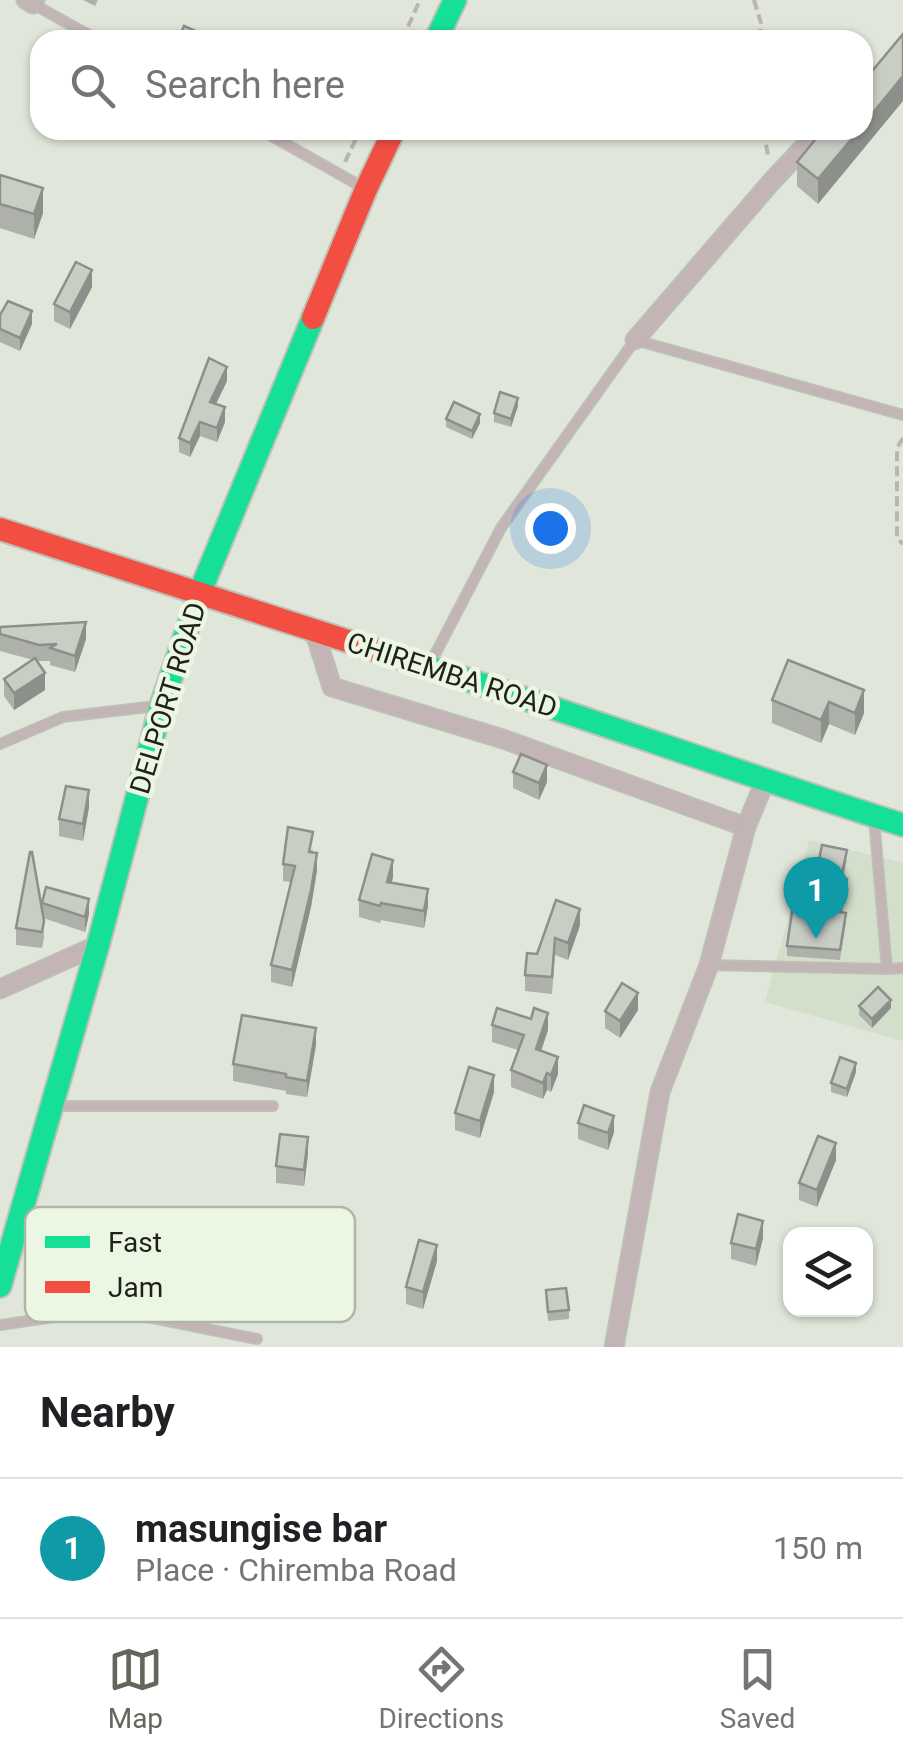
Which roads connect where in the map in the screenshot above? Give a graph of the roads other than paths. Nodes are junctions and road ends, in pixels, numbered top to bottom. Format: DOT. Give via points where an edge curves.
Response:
graph roads {
  1 [pos="455,0"];
  2 [pos="32,1"];
  3 [pos="81,30"];
  4 [pos="441,30"];
  5 [pos="279,140"];
  6 [pos="389,140"];
  7 [pos="811,140"];
  8 [pos="366,189"];
  9 [pos="635,340"];
  10 [pos="903,415"];
  11 [pos="0,528"];
  12 [pos="200,592"];
  13 [pos="314,630"];
  14 [pos="429,667"];
  15 [pos="161,706"];
  16 [pos="0,744"];
  17 [pos="764,780"];
  18 [pos="874,816"];
  19 [pos="903,824"];
  20 [pos="746,826"];
  21 [pos="98,945"];
  22 [pos="709,965"];
  23 [pos="903,968"];
  24 [pos="887,969"];
  25 [pos="0,989"];
  26 [pos="52,1106"];
  27 [pos="273,1106"];
  28 [pos="0,1286"];
  29 [pos="25,1321"];
  30 [pos="173,1322"];
  31 [pos="0,1324"];
  32 [pos="257,1339"];
  33 [pos="614,1347"];
  1 -- 4 [label="main road"];
  2 -- 3 [label="lane"];
  5 -- 8 [label="lane"];
  6 -- 8 [label="main road, DELPORT ROAD"];
  7 -- 9 [label="street"];
  8 -- 12 [label="main road, DELPORT ROAD"];
  9 -- 10 [label="lane"];
  9 -- 14 [label="lane" via="502,528"];
  11 -- 12 [label="main road, CHIREMBA ROAD"];
  12 -- 13 [label="main road, CHIREMBA ROAD"];
  12 -- 15 [label="main road, DELPORT ROAD"];
  13 -- 14 [label="main road, CHIREMBA ROAD"];
  13 -- 20 [label="street" via="332,687 503,739"];
  14 -- 17 [label="main road, CHIREMBA ROAD"];
  15 -- 16 [label="lane" via="63,717"];
  15 -- 21 [label="main road, DELPORT ROAD"];
  17 -- 18 [label="main road, CHIREMBA ROAD"];
  17 -- 20 [label="street"];
  18 -- 19 [label="main road, CHIREMBA ROAD"];
  18 -- 24 [label="lane"];
  20 -- 22 [label="street"];
  21 -- 25 [label="street"];
  21 -- 26 [label="main road, DELPORT ROAD"];
  22 -- 24 [label="lane"];
  22 -- 33 [label="street" via="660,1092"];
  23 -- 24 [label="lane"];
  26 -- 27 [label="lane"];
  26 -- 28 [label="main road, DELPORT ROAD"];
  29 -- 31 [label="lane"];
  30 -- 32 [label="lane"];
}
